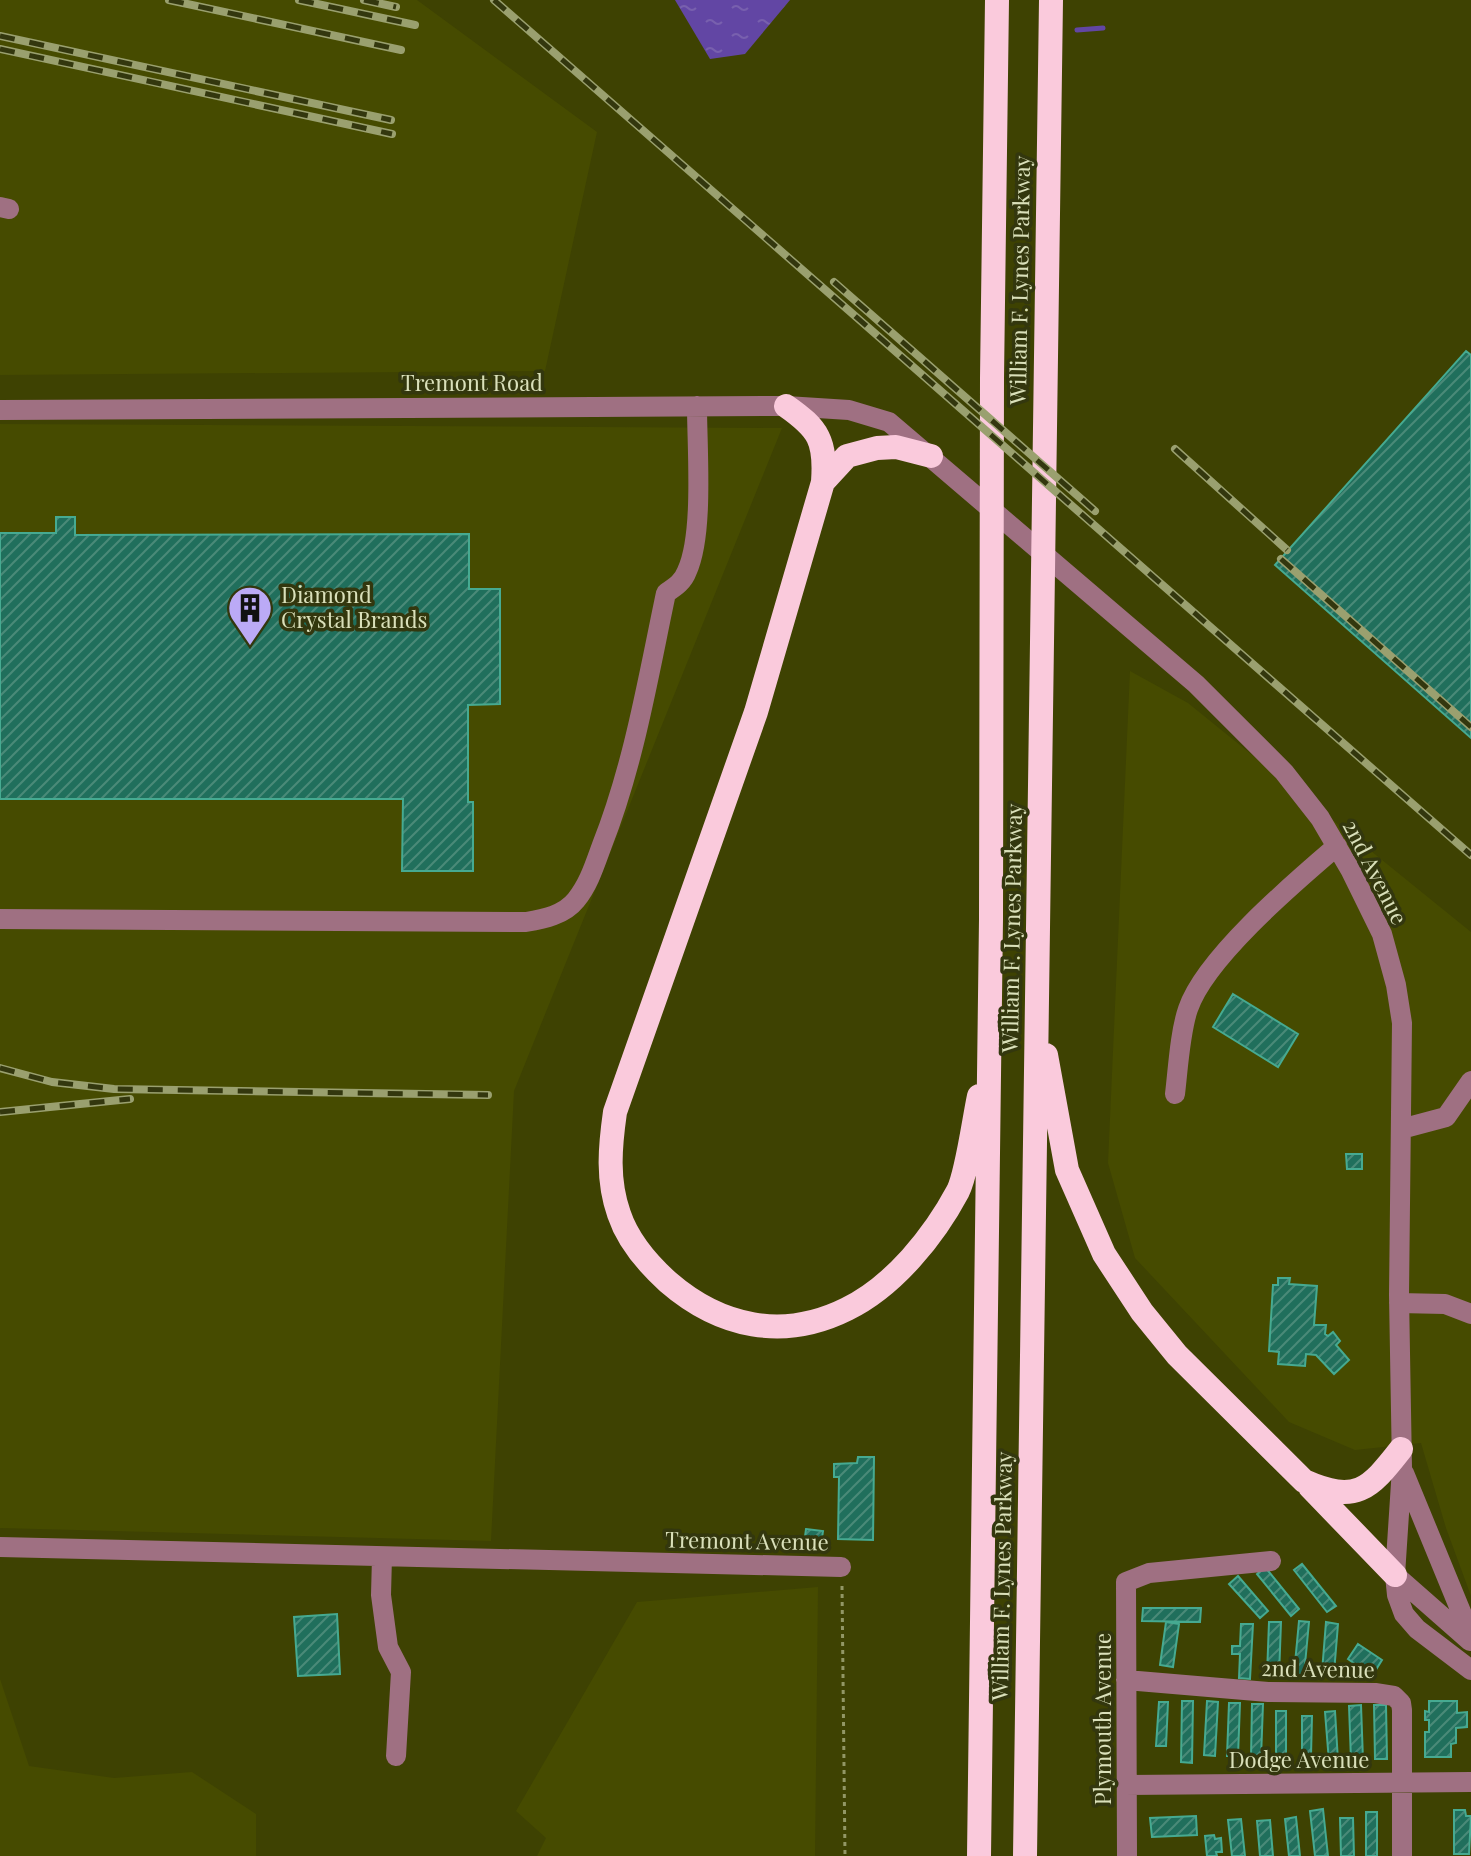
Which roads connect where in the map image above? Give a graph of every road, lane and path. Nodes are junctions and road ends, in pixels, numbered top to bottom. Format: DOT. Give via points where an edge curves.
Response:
graph roads {
  1 [pos="994,0"];
  2 [pos="1051,0"];
  3 [pos="1062,0"];
  4 [pos="1050,63"];
  5 [pos="697,406"];
  6 [pos="786,406"];
  7 [pos="0,410"];
  8 [pos="931,456"];
  9 [pos="823,482"];
  10 [pos="1337,846"];
  11 [pos="0,919"];
  12 [pos="1037,1017"];
  13 [pos="990,1047"];
  14 [pos="1471,1081"];
  15 [pos="1175,1094"];
  16 [pos="1401,1129"];
  17 [pos="1399,1303"];
  18 [pos="1471,1314"];
  19 [pos="1401,1458"];
  20 [pos="1304,1481"];
  21 [pos="0,1547"];
  22 [pos="382,1557"];
  23 [pos="1271,1561"];
  24 [pos="841,1567"];
  25 [pos="1395,1575"];
  26 [pos="1471,1636"];
  27 [pos="1471,1642"];
  28 [pos="1471,1670"];
  29 [pos="1126,1680"];
  30 [pos="396,1756"];
  31 [pos="1471,1782"];
  32 [pos="1403,1784"];
  33 [pos="1127,1785"];
  34 [pos="845,1856"];
  35 [pos="979,1856"];
  36 [pos="1025,1856"];
  37 [pos="1127,1856"];
  38 [pos="1402,1856"];
  1 -- 13 [label="highway, William F. Lynes Parkway"];
  2 -- 4 [label="highway, William F. Lynes Parkway"];
  3 -- 4 [label="highway"];
  4 -- 12 [label="highway, William F. Lynes Parkway"];
  5 -- 6 [label="street, Tremont Road"];
  5 -- 7 [label="street, Tremont Road"];
  5 -- 11 [label="street" via="696,536 691,560 678,585 666,593 618,804 574,903 551,918 526,922"];
  6 -- 8 [label="street, Tremont Road" via="849,410 889,422"];
  6 -- 9 [label="highway" via="807,420 817,435 825,455"];
  8 -- 9 [label="highway" via="877,448 847,456"];
  8 -- 10 [label="street, 2nd Avenue" via="1196,684 1284,772"];
  9 -- 13 [label="highway" via="756,712 615,1112 611,1181 632,1244 690,1300 726,1319 773,1327 808,1323 847,1309 884,1286 917,1252 959,1189"];
  10 -- 15 [label="street" via="1209,970 1188,1009"];
  10 -- 16 [label="street, 2nd Avenue" via="1382,934 1396,985 1402,1023"];
  12 -- 20 [label="highway" via="1067,1170 1104,1254 1177,1355"];
  12 -- 36 [label="highway, William F. Lynes Parkway"];
  13 -- 35 [label="highway, William F. Lynes Parkway"];
  14 -- 16 [label="street" via="1446,1117"];
  16 -- 17 [label="street, 2nd Avenue"];
  17 -- 18 [label="street" via="1445,1304"];
  17 -- 19 [label="street, 2nd Avenue"];
  19 -- 20 [label="highway" via="1376,1481 1347,1492 1330,1492"];
  19 -- 25 [label="street, 2nd Avenue"];
  19 -- 26 [label="street"];
  20 -- 25 [label="highway"];
  21 -- 22 [label="street, Tremont Avenue"];
  22 -- 24 [label="street, Tremont Avenue"];
  22 -- 30 [label="street" via="388,1647 401,1672"];
  23 -- 29 [label="street, Plymouth Avenue" via="1149,1573 1126,1582"];
  24 -- 34 [label="path"];
  25 -- 27 [label="street"];
  25 -- 28 [label="street" via="1404,1614"];
  29 -- 32 [label="street, 2nd Avenue" via="1394,1696 1402,1710"];
  29 -- 33 [label="street, Plymouth Avenue"];
  31 -- 32 [label="street, Dodge Avenue"];
  32 -- 33 [label="street, Dodge Avenue"];
  32 -- 38 [label="street, 2nd Avenue"];
  33 -- 37 [label="street, Plymouth Avenue"];
}
